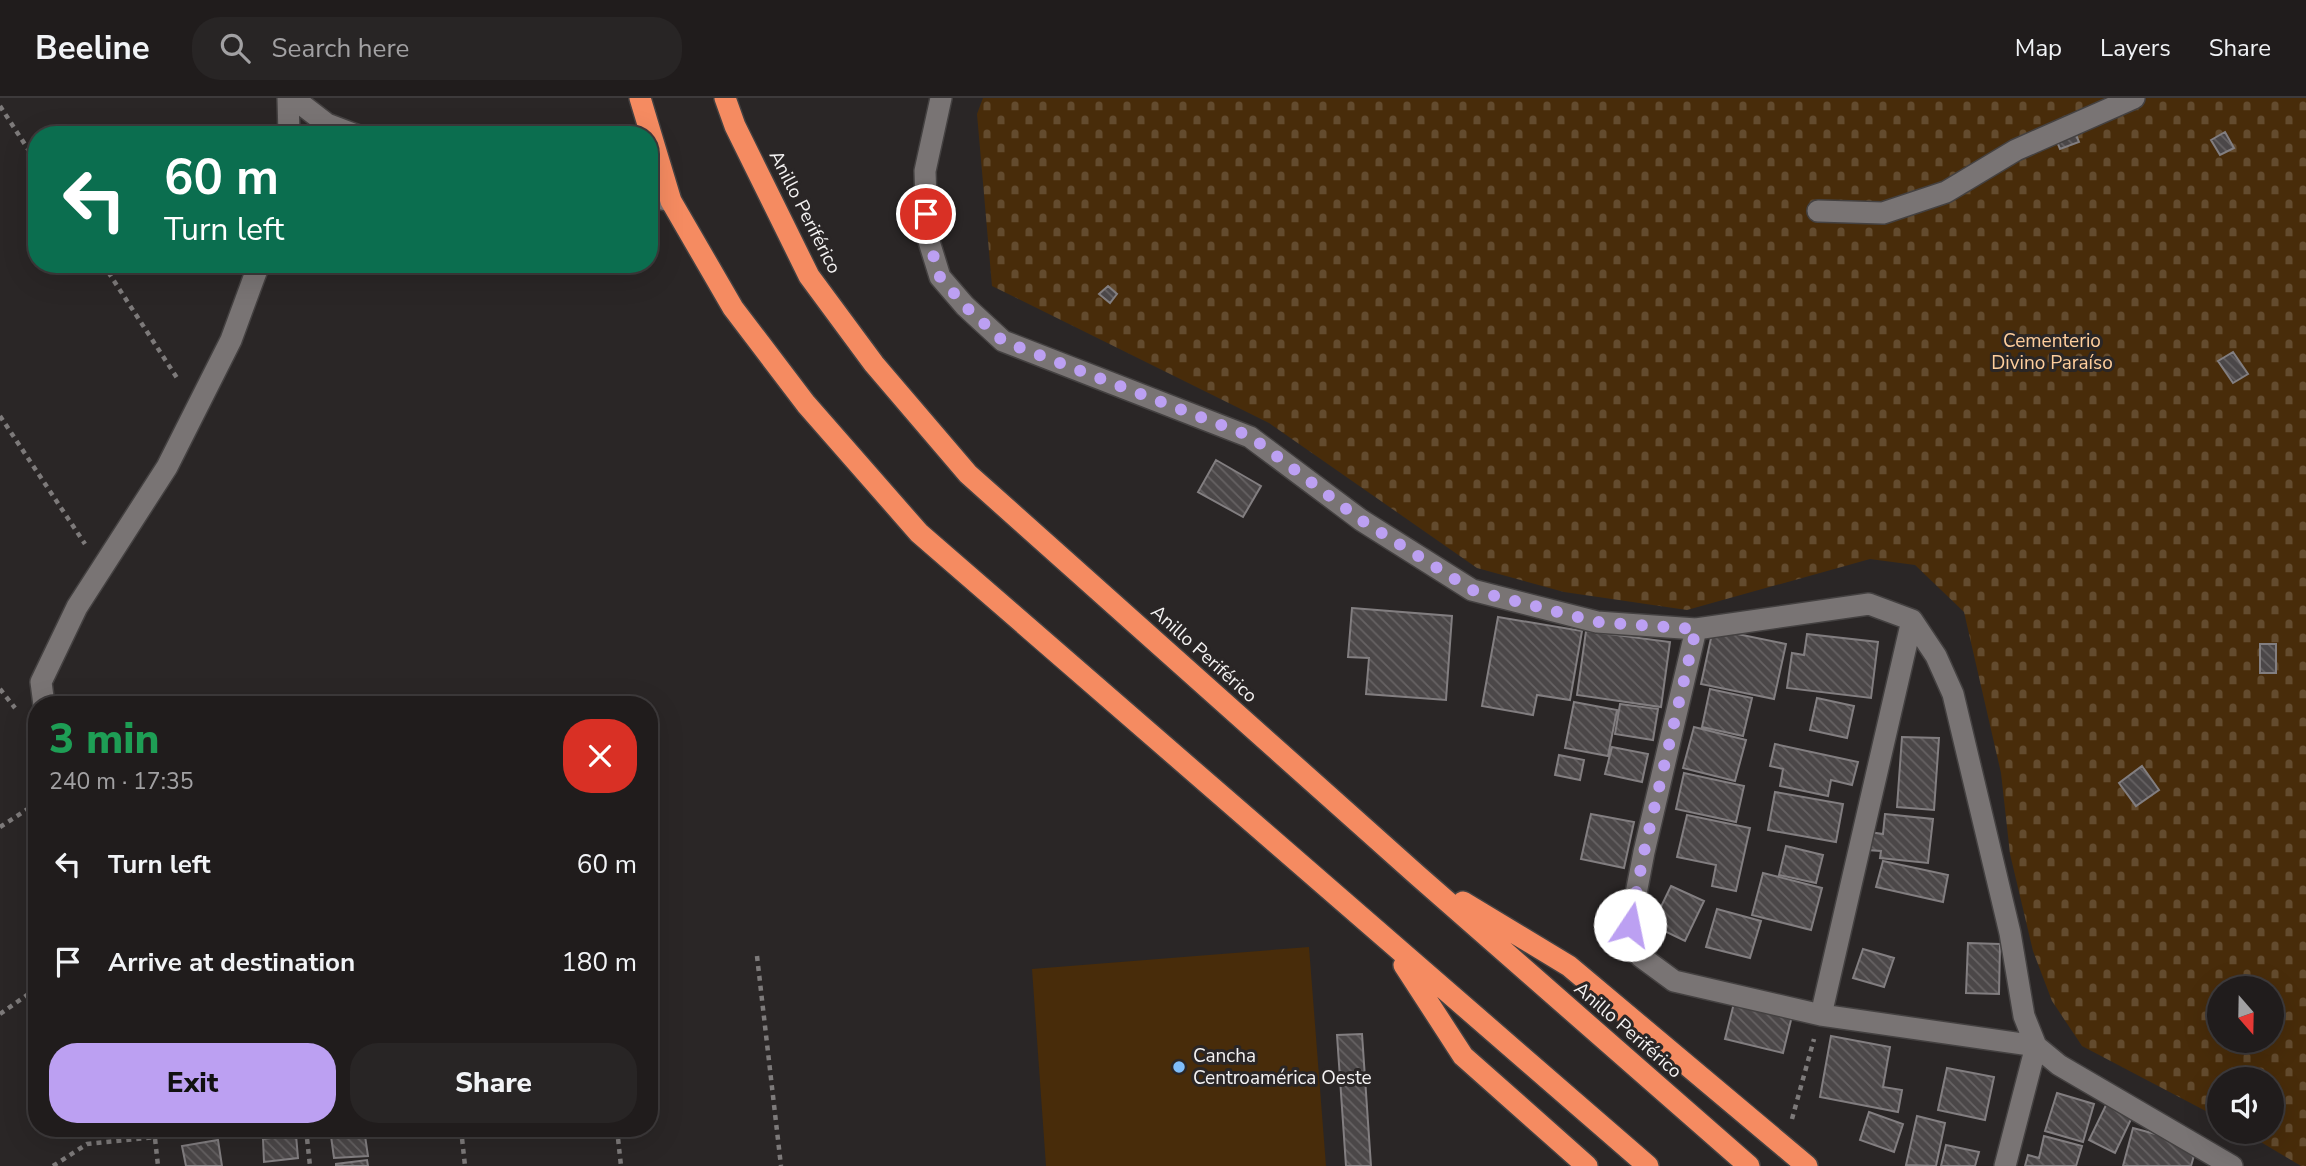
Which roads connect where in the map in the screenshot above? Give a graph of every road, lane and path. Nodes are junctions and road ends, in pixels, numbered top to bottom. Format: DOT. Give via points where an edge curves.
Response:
graph roads {
  1 [pos="291,98"];
  2 [pos="640,98"];
  3 [pos="726,98"];
  4 [pos="941,98"];
  5 [pos="950,98"];
  6 [pos="2134,98"];
  7 [pos="0,106"];
  8 [pos="937,120"];
  9 [pos="289,126"];
  10 [pos="332,126"];
  11 [pos="648,126"];
  12 [pos="28,149"];
  13 [pos="658,158"];
  14 [pos="658,198"];
  15 [pos="671,201"];
  16 [pos="1818,211"];
  17 [pos="109,273"];
  18 [pos="255,273"];
  19 [pos="196,408"];
  20 [pos="0,416"];
  21 [pos="101,568"];
  22 [pos="1912,620"];
  23 [pos="1696,629"];
  24 [pos="43,696"];
  25 [pos="28,809"];
  26 [pos="0,827"];
  27 [pos="1417,875"];
  28 [pos="1390,943"];
  29 [pos="757,956"];
  30 [pos="28,994"];
  31 [pos="0,1014"];
  32 [pos="1821,1015"];
  33 [pos="2036,1046"];
  34 [pos="155,1137"];
  35 [pos="307,1137"];
  36 [pos="462,1137"];
  37 [pos="618,1137"];
  38 [pos="1785,1147"];
  39 [pos="1579,1163"];
  40 [pos="2224,1163"];
  41 [pos="52,1166"];
  42 [pos="158,1166"];
  43 [pos="310,1166"];
  44 [pos="465,1166"];
  45 [pos="621,1166"];
  46 [pos="782,1166"];
  47 [pos="1648,1166"];
  48 [pos="1749,1166"];
  49 [pos="1807,1166"];
  50 [pos="2005,1166"];
  1 -- 9 [label="street"];
  1 -- 10 [label="street"];
  2 -- 11 [label="highway"];
  3 -- 27 [label="highway, Anillo Periférico" via="735,126 809,276 874,364 968,474"];
  4 -- 8 [label="street"];
  5 -- 8 [label="street"];
  6 -- 16 [label="street" via="2016,150 1946,192 1884,213"];
  7 -- 12 [label="path"];
  8 -- 23 [label="street" via="925,171 927,235 940,277 1003,341 1250,436 1361,520 1472,590 1597,622"];
  13 -- 15 [label="highway"];
  14 -- 15 [label="street"];
  15 -- 28 [label="highway" via="733,308 806,404 919,533"];
  17 -- 19 [label="path"];
  18 -- 19 [label="street" via="230,340"];
  19 -- 21 [label="street" via="167,467"];
  20 -- 21 [label="path"];
  21 -- 24 [label="street" via="41,682"];
  22 -- 23 [label="street" via="1869,604"];
  22 -- 32 [label="street"];
  22 -- 33 [label="street" via="1936,656 1953,694 2010,933 2024,1016"];
  23 -- 32 [label="street" via="1644,852 1630,925 1633,935 1640,956 1674,981"];
  25 -- 26 [label="path"];
  27 -- 38 [label="highway" via="1569,966"];
  27 -- 48 [label="highway, Anillo Periférico"];
  28 -- 39 [label="highway" via="1463,1056"];
  28 -- 47 [label="highway"];
  29 -- 46 [label="path"];
  30 -- 31 [label="path"];
  32 -- 33 [label="street"];
  32 -- 38 [label="path"];
  33 -- 40 [label="street" via="2059,1065"];
  33 -- 50 [label="street"];
  34 -- 41 [label="path" via="87,1144"];
  34 -- 42 [label="path"];
  35 -- 43 [label="path"];
  36 -- 44 [label="path"];
  37 -- 45 [label="path"];
  38 -- 49 [label="highway"];
}
